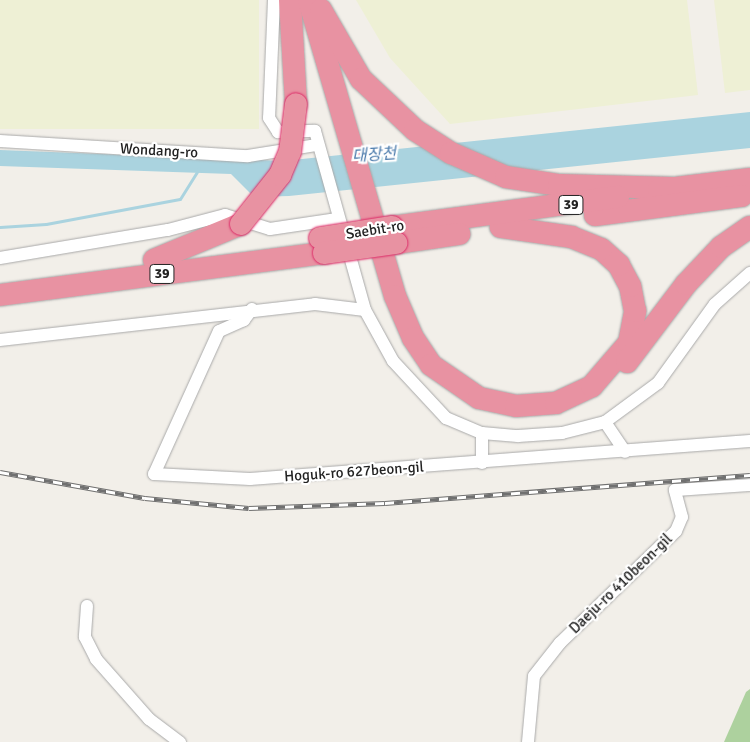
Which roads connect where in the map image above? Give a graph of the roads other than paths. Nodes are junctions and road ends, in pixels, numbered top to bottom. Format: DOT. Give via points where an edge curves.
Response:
graph roads {
  1 [pos="274,0"];
  2 [pos="290,0"];
  3 [pos="301,0"];
  4 [pos="309,0"];
  5 [pos="316,0"];
  6 [pos="332,106"];
  7 [pos="0,141"];
  8 [pos="317,148"];
  9 [pos="750,179"];
  10 [pos="673,188"];
  11 [pos="750,194"];
  12 [pos="337,219"];
  13 [pos="501,227"];
  14 [pos="750,227"];
  15 [pos="381,228"];
  16 [pos="322,246"];
  17 [pos="0,258"];
  18 [pos="154,260"];
  19 [pos="750,273"];
  20 [pos="0,280"];
  21 [pos="0,295"];
  22 [pos="252,309"];
  23 [pos="365,310"];
  24 [pos="0,340"];
  25 [pos="605,422"];
  26 [pos="482,433"];
  27 [pos="750,441"];
  28 [pos="625,452"];
  29 [pos="482,463"];
  30 [pos="750,485"];
  31 [pos="87,606"];
  32 [pos="180,742"];
  33 [pos="528,742"];
  1 -- 8 [label="street" via="269,118 278,132 315,131"];
  2 -- 18 [label="highway, bridge" via="296,104 290,152 280,175 241,224"];
  3 -- 6 [label="highway"];
  4 -- 6 [label="highway"];
  5 -- 10 [label="highway" via="361,79 386,106 451,153 506,176 559,185"];
  6 -- 15 [label="highway"];
  7 -- 8 [label="street, Wondang-ro" via="248,156"];
  8 -- 12 [label="street"];
  9 -- 10 [label="highway, Saebit-ro / 39"];
  10 -- 15 [label="highway, Saebit-ro / 39"];
  11 -- 13 [label="highway, Saebit-ro / 39"];
  12 -- 17 [label="street" via="270,229 225,215 168,230"];
  12 -- 23 [label="street"];
  13 -- 15 [label="highway, Saebit-ro / 39"];
  13 -- 15 [label="highway" via="572,237 601,249 619,265 630,286 635,311 629,343 592,386 556,403 516,406 479,398 432,366 413,338 395,296"];
  14 -- 15 [label="highway" via="721,247 686,284 610,381 555,410 514,414 476,406 442,387 422,368 388,300"];
  15 -- 16 [label="highway, Saebit-ro / 39, bridge"];
  16 -- 18 [label="highway, Saebit-ro / 39"];
  16 -- 21 [label="highway, Saebit-ro / 39"];
  18 -- 20 [label="highway, Saebit-ro / 39"];
  19 -- 25 [label="street" via="716,304 658,383"];
  22 -- 23 [label="street" via="315,304"];
  22 -- 24 [label="street"];
  22 -- 29 [label="street, Hoguk-ro 627beon-gil" via="244,320 219,331 154,474 250,479"];
  23 -- 26 [label="street" via="393,362 421,396 446,418"];
  25 -- 26 [label="street" via="562,433"];
  25 -- 28 [label="street"];
  26 -- 29 [label="street"];
  27 -- 28 [label="street, Hoguk-ro 627beon-gil"];
  28 -- 29 [label="street, Hoguk-ro 627beon-gil"];
  30 -- 33 [label="street, Daeju-ro 410beon-gil" via="675,490 682,516 676,531 560,642 534,676"];
  31 -- 32 [label="street" via="85,637 96,659 149,718"];
}
